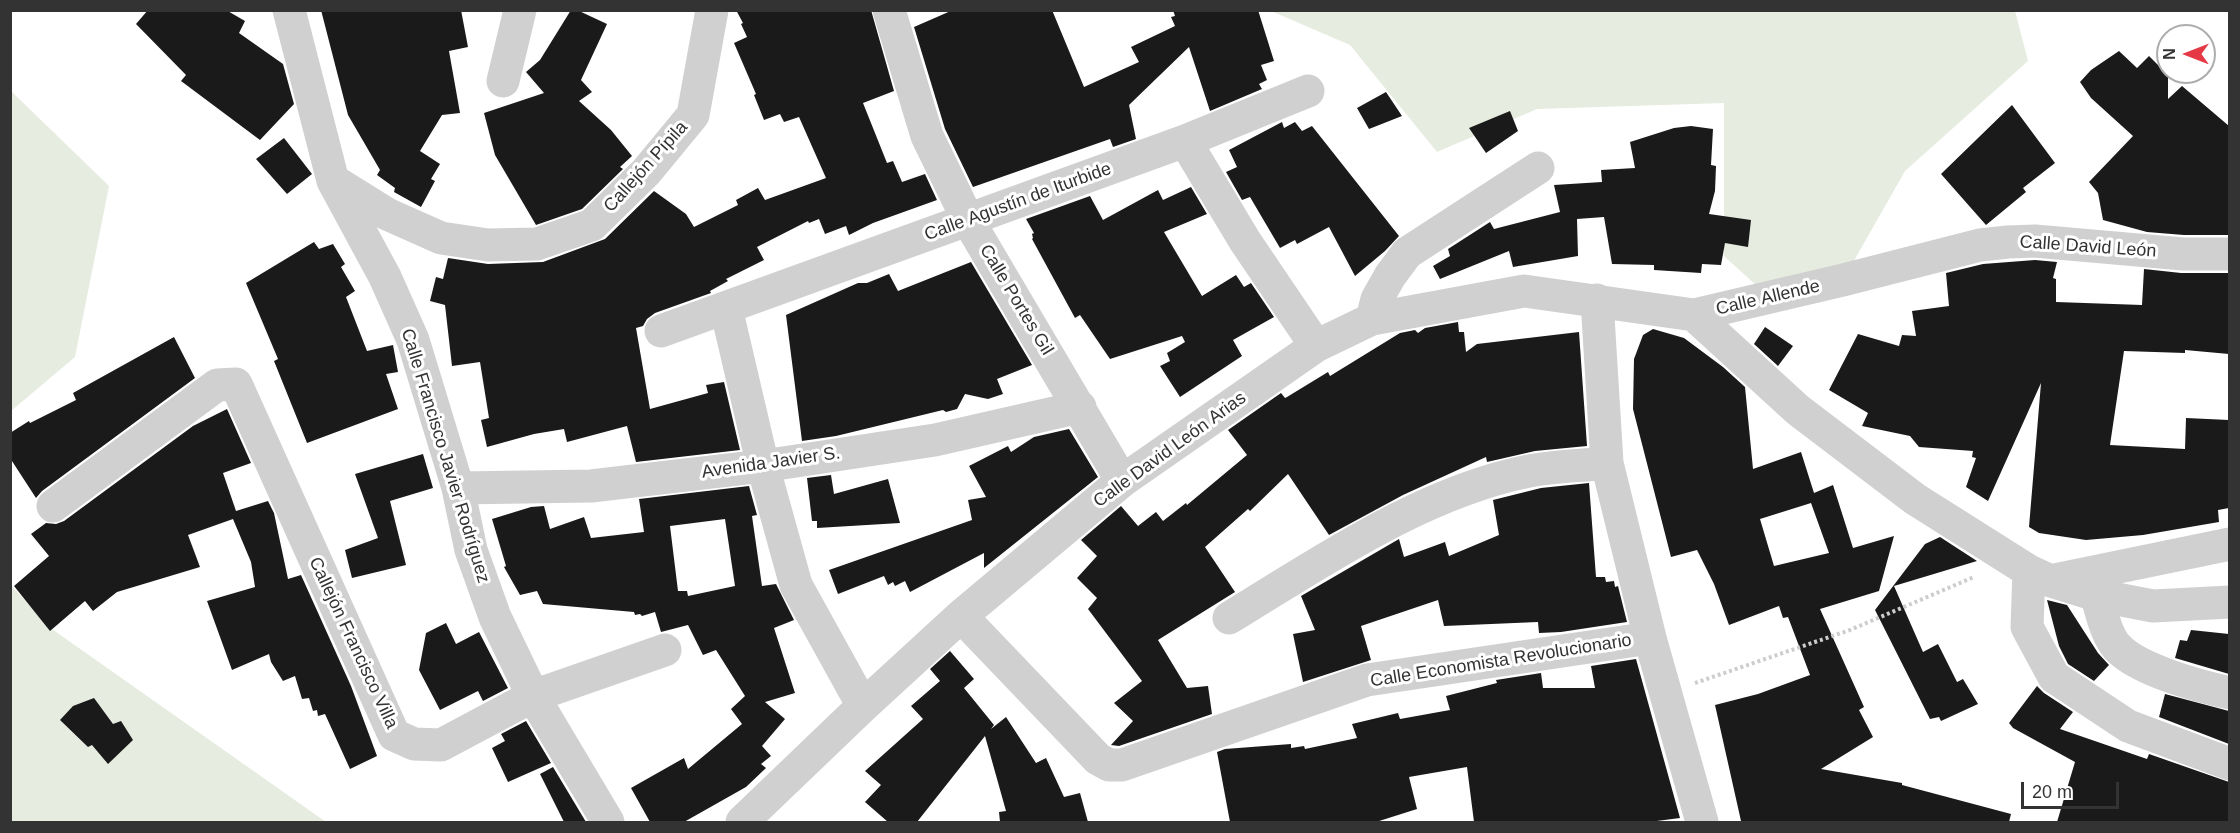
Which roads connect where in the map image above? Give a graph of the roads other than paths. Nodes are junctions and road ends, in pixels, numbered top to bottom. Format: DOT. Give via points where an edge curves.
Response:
graph roads {
  1 [pos="289,10"];
  2 [pos="520,10"];
  3 [pos="712,10"];
  4 [pos="889,10"];
  5 [pos="503,81"];
  6 [pos="1308,91"];
  7 [pos="1185,141"];
  8 [pos="1538,168"];
  9 [pos="333,181"];
  10 [pos="968,220"];
  11 [pos="2229,254"];
  12 [pos="1843,280"];
  13 [pos="1597,300"];
  14 [pos="726,308"];
  15 [pos="1694,315"];
  16 [pos="1372,318"];
  17 [pos="661,331"];
  18 [pos="1316,346"];
  19 [pos="1080,407"];
  20 [pos="1607,463"];
  21 [pos="763,466"];
  22 [pos="1122,481"];
  23 [pos="458,488"];
  24 [pos="53,506"];
  25 [pos="2229,544"];
  26 [pos="2031,570"];
  27 [pos="2097,595"];
  28 [pos="2229,602"];
  29 [pos="961,616"];
  30 [pos="1230,618"];
  31 [pos="1650,639"];
  32 [pos="665,650"];
  33 [pos="2229,693"];
  34 [pos="533,696"];
  35 [pos="863,706"];
  36 [pos="2229,764"];
  37 [pos="608,822"];
  38 [pos="742,822"];
  39 [pos="1702,822"];
  1 -- 9 [label="street, Calle Francisco Javier Rodríguez"];
  2 -- 5 [label="street"];
  3 -- 9 [label="street, Callejón Pípila" via="693,115 646,172 592,225 537,244 488,245 441,238 387,214"];
  4 -- 10 [label="street, Calle Portes Gil" via="927,136"];
  6 -- 7 [label="street, Calle Agustín de Iturbide"];
  7 -- 10 [label="street, Calle Agustín de Iturbide"];
  7 -- 18 [label="street" via="1245,241"];
  8 -- 16 [label="street" via="1407,253 1377,299"];
  9 -- 23 [label="street, Calle Francisco Javier Rodríguez" via="385,277 413,340"];
  10 -- 14 [label="street, Calle Agustín de Iturbide"];
  10 -- 19 [label="street, Calle Portes Gil"];
  11 -- 12 [label="street, Calle David León" via="2008,242 1980,245"];
  12 -- 15 [label="street, Calle Allende"];
  13 -- 15 [label="street, Calle David León Arias"];
  13 -- 16 [label="street, Calle David León Arias" via="1524,291"];
  13 -- 20 [label="street"];
  14 -- 17 [label="street, Calle Agustín de Iturbide"];
  14 -- 21 [label="street"];
  15 -- 26 [label="street" via="1798,410 1915,499"];
  16 -- 18 [label="street, Calle David León Arias"];
  18 -- 22 [label="street, Calle David León Arias"];
  19 -- 21 [label="street, Avenida Javier S." via="935,440"];
  19 -- 22 [label="street, Calle Portes Gil"];
  20 -- 30 [label="street" via="1531,471 1461,492 1377,528"];
  20 -- 31 [label="street"];
  21 -- 23 [label="street, Avenida Javier S." via="591,486"];
  21 -- 35 [label="street" via="796,585"];
  22 -- 29 [label="street, Calle David León Arias"];
  23 -- 34 [label="street, Calle Francisco Javier Rodríguez" via="475,561 495,617"];
  24 -- 34 [label="street, Callejón Francisco Villa" via="217,386 236,384 394,735 414,744 441,745"];
  25 -- 26 [label="street"];
  26 -- 27 [label="street"];
  26 -- 36 [label="street" via="2027,627 2054,677 2128,726"];
  27 -- 28 [label="street" via="2153,606"];
  27 -- 33 [label="street" via="2107,630 2118,647 2140,663"];
  29 -- 31 [label="street, Calle Economista Revolucionario" via="1098,759 1109,765 1122,765 1367,680"];
  29 -- 35 [label="street, Calle David León Arias"];
  31 -- 39 [label="street"];
  32 -- 34 [label="street, Callejón Francisco Villa"];
  34 -- 37 [label="street, Calle Francisco Javier Rodríguez"];
  35 -- 38 [label="street, Calle David León Arias"];
}
